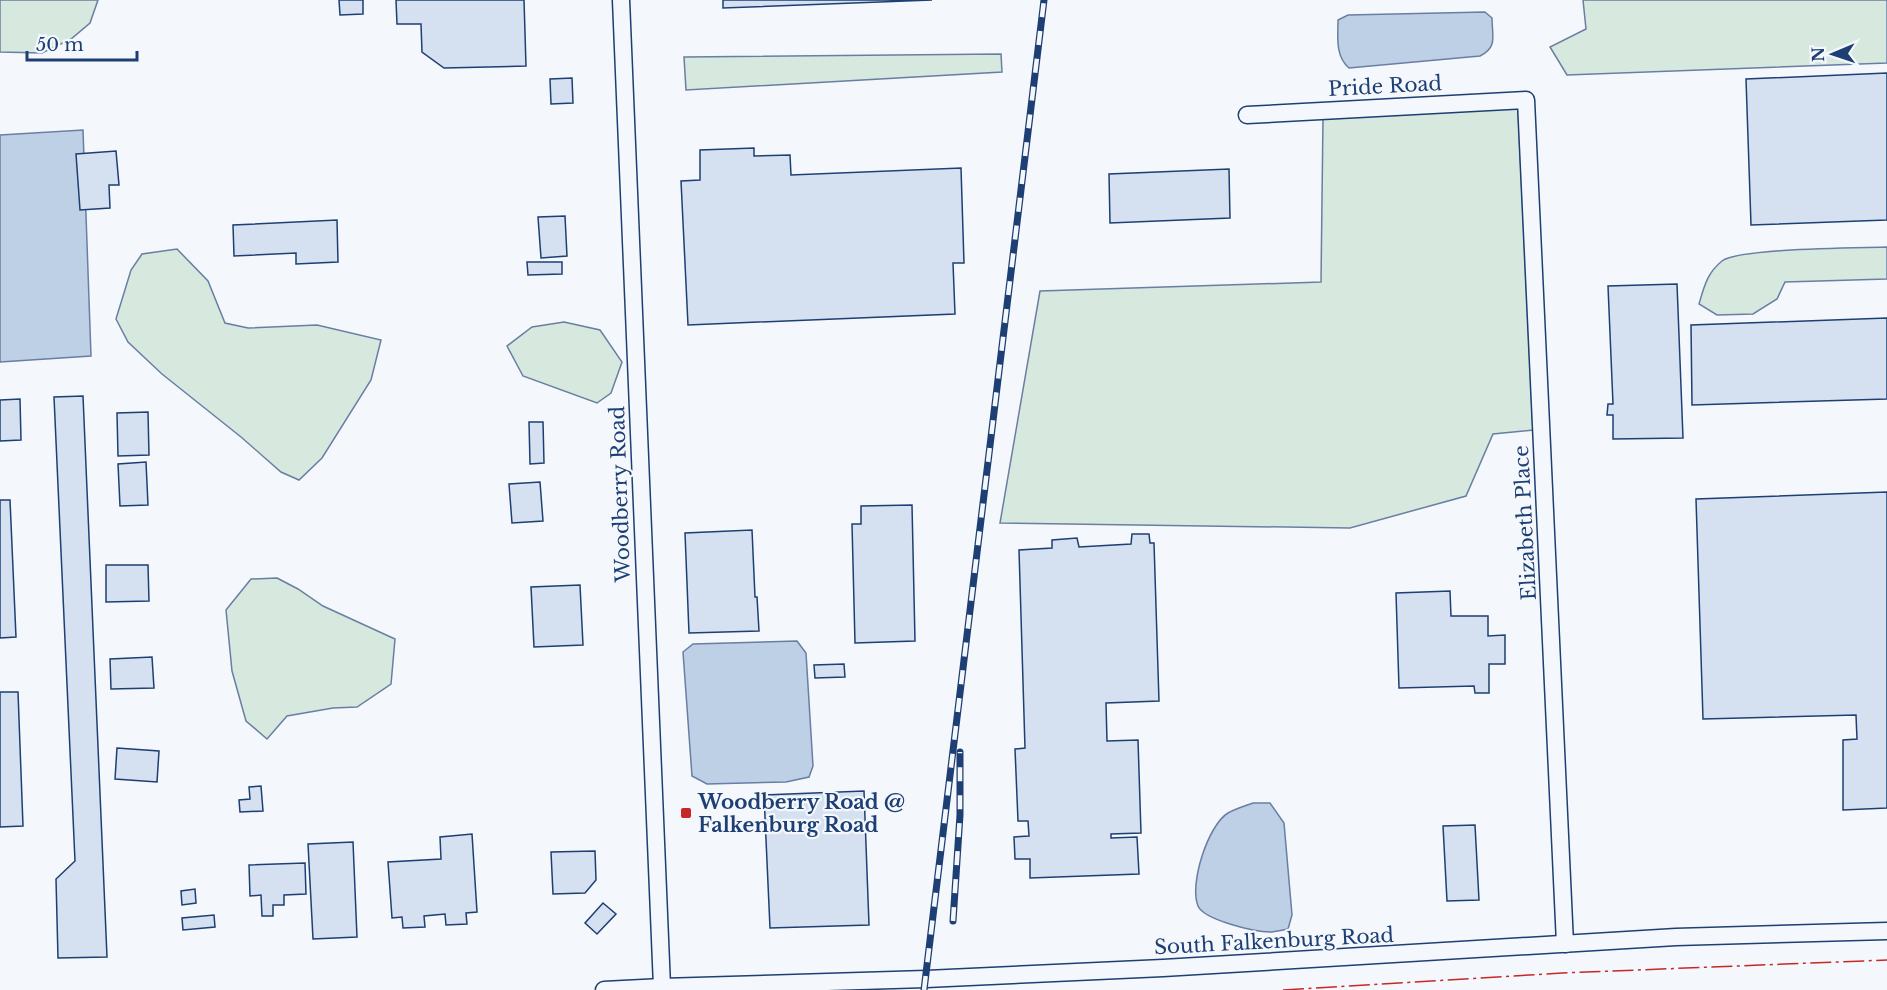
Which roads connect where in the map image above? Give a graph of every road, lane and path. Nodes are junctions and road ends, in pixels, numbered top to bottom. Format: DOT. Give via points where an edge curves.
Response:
graph roads {
  1 [pos="621,0"];
  2 [pos="1526,100"];
  3 [pos="1247,115"];
  4 [pos="1887,931"];
  5 [pos="1565,944"];
  6 [pos="662,987"];
  7 [pos="604,990"];
  1 -- 6 [label="street, Woodberry Road"];
  2 -- 3 [label="street, Pride Road"];
  2 -- 5 [label="street, Elizabeth Place"];
  4 -- 5 [label="street, South Falkenburg Road"];
  5 -- 6 [label="street, South Falkenburg Road" via="914,980"];
  6 -- 7 [label="street, South Falkenburg Road"];
}
